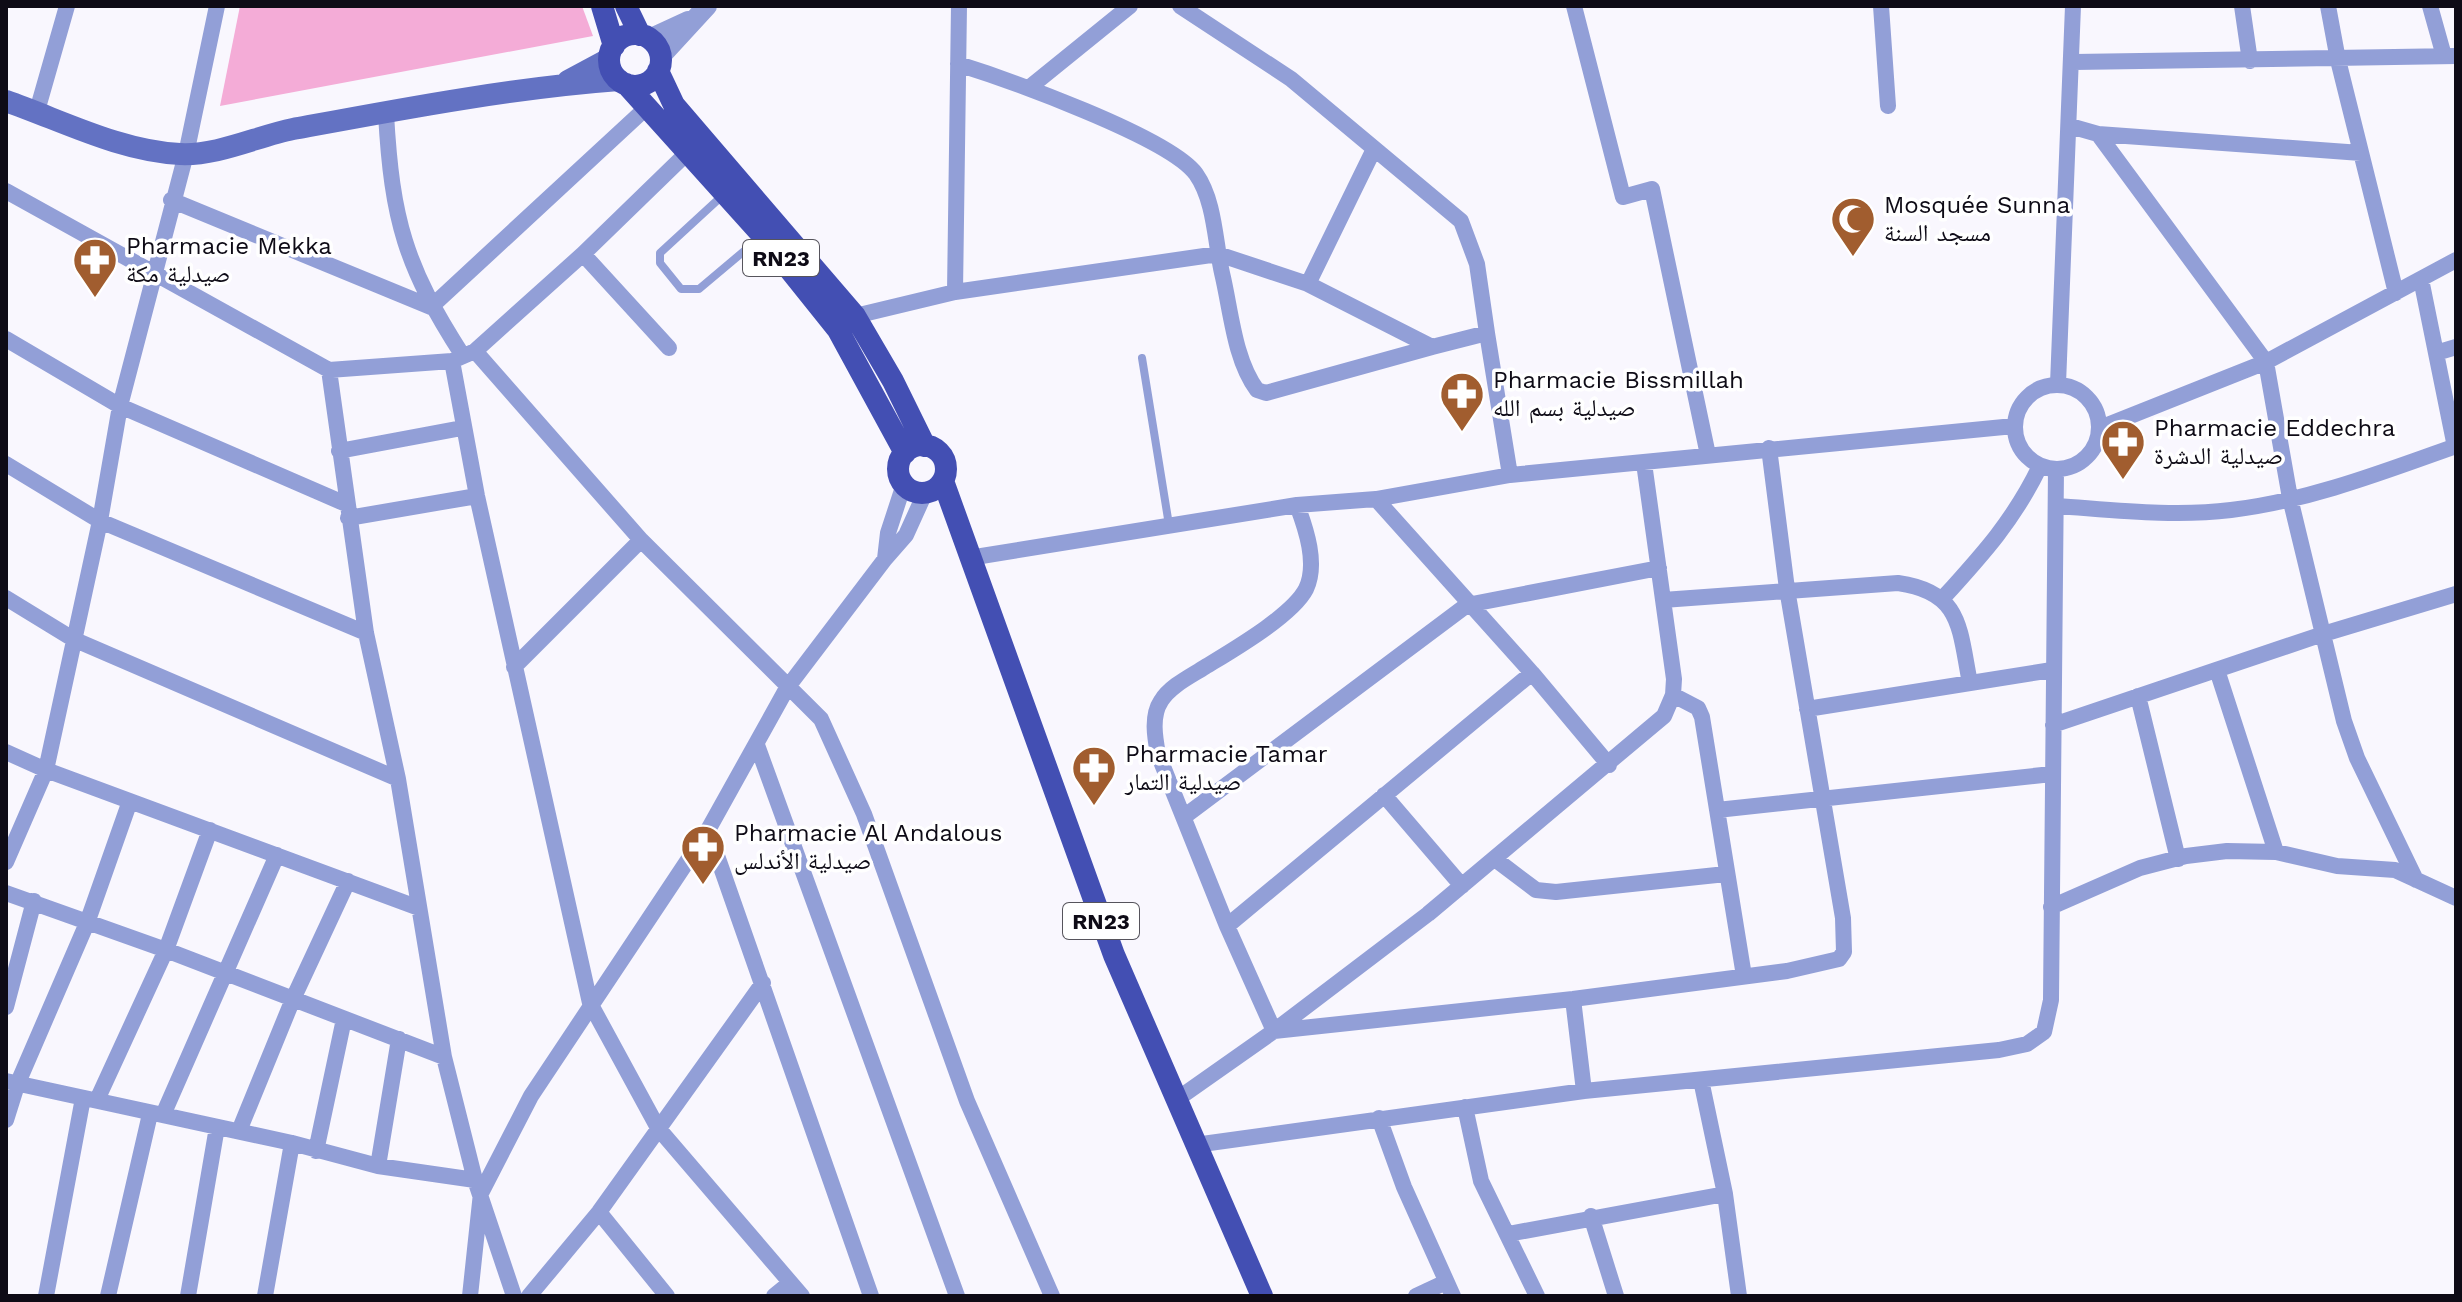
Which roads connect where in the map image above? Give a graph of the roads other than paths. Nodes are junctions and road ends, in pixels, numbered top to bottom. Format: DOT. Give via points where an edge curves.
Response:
graph roads {
  1 [pos="67,6"];
  2 [pos="217,6"];
  3 [pos="602,6"];
  4 [pos="626,6"];
  5 [pos="959,6"];
  6 [pos="1130,6"];
  7 [pos="1180,6"];
  8 [pos="1574,6"];
  9 [pos="1881,6"];
  10 [pos="2073,6"];
  11 [pos="2242,6"];
  12 [pos="2328,6"];
  13 [pos="2430,6"];
  14 [pos="701,12"];
  15 [pos="652,50"];
  16 [pos="612,52"];
  17 [pos="2450,56"];
  18 [pos="2338,60"];
  19 [pos="2250,61"];
  20 [pos="2074,62"];
  21 [pos="958,64"];
  22 [pos="623,82"];
  23 [pos="561,84"];
  24 [pos="1030,87"];
  25 [pos="6,101"];
  26 [pos="1888,106"];
  27 [pos="645,109"];
  28 [pos="37,111"];
  29 [pos="386,114"];
  30 [pos="2070,126"];
  31 [pos="2098,134"];
  32 [pos="1374,149"];
  33 [pos="687,153"];
  34 [pos="2361,153"];
  35 [pos="186,154"];
  36 [pos="6,191"];
  37 [pos="724,194"];
  38 [pos="171,200"];
  39 [pos="762,235"];
  40 [pos="583,254"];
  41 [pos="1218,254"];
  42 [pos="2456,260"];
  43 [pos="153,273"];
  44 [pos="2421,279"];
  45 [pos="1308,284"];
  46 [pos="955,292"];
  47 [pos="2396,293"];
  48 [pos="431,307"];
  49 [pos="855,316"];
  50 [pos="1487,333"];
  51 [pos="6,339"];
  52 [pos="1432,347"];
  53 [pos="2456,347"];
  54 [pos="669,348"];
  55 [pos="2436,353"];
  56 [pos="463,356"];
  57 [pos="1142,358"];
  58 [pos="2266,362"];
  59 [pos="329,370"];
  60 [pos="2058,384"];
  61 [pos="120,406"];
  62 [pos="2014,426"];
  63 [pos="462,428"];
  64 [pos="2100,428"];
  65 [pos="2456,447"];
  66 [pos="1769,448"];
  67 [pos="915,449"];
  68 [pos="339,451"];
  69 [pos="1708,455"];
  70 [pos="1644,463"];
  71 [pos="6,464"];
  72 [pos="2048,468"];
  73 [pos="1510,475"];
  74 [pos="925,488"];
  75 [pos="477,496"];
  76 [pos="2290,498"];
  77 [pos="1376,499"];
  78 [pos="1297,505"];
  79 [pos="2058,506"];
  80 [pos="347,511"];
  81 [pos="100,521"];
  82 [pos="1170,526"];
  83 [pos="641,540"];
  84 [pos="965,548"];
  85 [pos="1659,568"];
  86 [pos="1787,589"];
  87 [pos="2456,594"];
  88 [pos="6,598"];
  89 [pos="1943,598"];
  90 [pos="1663,600"];
  91 [pos="1467,605"];
  92 [pos="366,633"];
  93 [pos="2320,635"];
  94 [pos="73,639"];
  95 [pos="514,667"];
  96 [pos="2052,670"];
  97 [pos="2217,670"];
  98 [pos="1532,673"];
  99 [pos="1970,683"];
  100 [pos="787,688"];
  101 [pos="1673,695"];
  102 [pos="2138,696"];
  103 [pos="1807,709"];
  104 [pos="2053,725"];
  105 [pos="757,745"];
  106 [pos="6,752"];
  107 [pos="1609,765"];
  108 [pos="46,770"];
  109 [pos="2052,774"];
  110 [pos="398,779"];
  111 [pos="1384,795"];
  112 [pos="1824,800"];
  113 [pos="130,801"];
  114 [pos="1717,810"];
  115 [pos="1185,816"];
  116 [pos="210,830"];
  117 [pos="708,830"];
  118 [pos="2276,852"];
  119 [pos="277,855"];
  120 [pos="1495,859"];
  121 [pos="2178,859"];
  122 [pos="6,862"];
  123 [pos="1726,874"];
  124 [pos="2416,880"];
  125 [pos="348,881"];
  126 [pos="1462,886"];
  127 [pos="6,893"];
  128 [pos="2456,898"];
  129 [pos="34,901"];
  130 [pos="2051,907"];
  131 [pos="419,908"];
  132 [pos="87,923"];
  133 [pos="1227,926"];
  134 [pos="166,950"];
  135 [pos="225,973"];
  136 [pos="1744,976"];
  137 [pos="763,983"];
  138 [pos="293,999"];
  139 [pos="1573,999"];
  140 [pos="590,1003"];
  141 [pos="6,1007"];
  142 [pos="344,1019"];
  143 [pos="1274,1031"];
  144 [pos="399,1039"];
  145 [pos="444,1057"];
  146 [pos="1701,1080"];
  147 [pos="11,1083"];
  148 [pos="1584,1091"];
  149 [pos="90,1099"];
  150 [pos="1176,1100"];
  151 [pos="1465,1107"];
  152 [pos="156,1115"];
  153 [pos="1379,1118"];
  154 [pos="6,1120"];
  155 [pos="217,1127"];
  156 [pos="658,1128"];
  157 [pos="239,1131"];
  158 [pos="292,1143"];
  159 [pos="1195,1145"];
  160 [pos="316,1151"];
  161 [pos="378,1166"];
  162 [pos="478,1187"];
  163 [pos="1725,1194"];
  164 [pos="599,1212"];
  165 [pos="1591,1216"];
  166 [pos="1508,1234"];
  167 [pos="790,1283"];
  168 [pos="1450,1289"];
  169 [pos="46,1296"];
  170 [pos="108,1296"];
  171 [pos="188,1296"];
  172 [pos="265,1296"];
  173 [pos="470,1296"];
  174 [pos="514,1296"];
  175 [pos="529,1296"];
  176 [pos="667,1296"];
  177 [pos="774,1296"];
  178 [pos="802,1296"];
  179 [pos="871,1296"];
  180 [pos="957,1296"];
  181 [pos="1052,1296"];
  182 [pos="1262,1296"];
  183 [pos="1416,1296"];
  184 [pos="1537,1296"];
  185 [pos="1616,1296"];
  186 [pos="1739,1296"];
  1 -- 28 [label="street"];
  2 -- 35 [label="street"];
  3 -- 16 [label="main road, RN23"];
  4 -- 15 [label="main road, RN23"];
  5 -- 21 [label="street"];
  6 -- 24 [label="street"];
  7 -- 32 [label="street" via="1291,79"];
  8 -- 69 [label="street" via="1623,197 1652,189"];
  9 -- 26 [label="street"];
  10 -- 20 [label="street"];
  11 -- 19 [label="street"];
  12 -- 18 [label="street"];
  13 -- 17 [label="street"];
  14 -- 15 [label="street"];
  15 -- 16 [label="main road" via="625,36"];
  15 -- 22 [label="main road" via="641,85"];
  15 -- 49 [label="main road, RN23" via="674,105"];
  16 -- 22 [label="main road, RN23"];
  16 -- 23 [label="main road"];
  17 -- 18 [label="street"];
  18 -- 19 [label="street"];
  18 -- 34 [label="street"];
  19 -- 20 [label="street"];
  20 -- 30 [label="street"];
  21 -- 24 [label="street"];
  21 -- 46 [label="street"];
  22 -- 23 [label="main road"];
  22 -- 27 [label="main road, RN23"];
  23 -- 29 [label="main road"];
  24 -- 41 [label="street" via="1183,161 1205,191"];
  25 -- 28 [label="main road"];
  27 -- 33 [label="main road, RN23"];
  27 -- 48 [label="street"];
  28 -- 35 [label="main road" via="141,148"];
  29 -- 35 [label="main road"];
  29 -- 48 [label="street" via="396,215"];
  30 -- 31 [label="street"];
  30 -- 60 [label="street"];
  31 -- 34 [label="street"];
  31 -- 58 [label="street"];
  32 -- 45 [label="street"];
  32 -- 50 [label="street" via="1461,221 1477,264"];
  33 -- 37 [label="main road, RN23"];
  33 -- 40 [label="street"];
  34 -- 47 [label="street"];
  35 -- 38 [label="street"];
  36 -- 43 [label="street"];
  37 -- 39 [label="main road, RN23"];
  37 -- 39 [label="lane" via="660,253 660,263 681,289 699,289"];
  38 -- 43 [label="street"];
  38 -- 48 [label="street"];
  39 -- 67 [label="main road, RN23" via="850,347"];
  40 -- 54 [label="street"];
  40 -- 56 [label="street"];
  41 -- 45 [label="street"];
  41 -- 46 [label="street"];
  41 -- 52 [label="street" via="1243,364 1257,390 1266,393"];
  42 -- 44 [label="street"];
  43 -- 59 [label="street"];
  43 -- 61 [label="street"];
  44 -- 47 [label="street"];
  44 -- 55 [label="street"];
  45 -- 52 [label="street"];
  46 -- 49 [label="street"];
  47 -- 58 [label="street"];
  48 -- 56 [label="street"];
  49 -- 67 [label="main road, RN23" via="893,381"];
  50 -- 52 [label="street"];
  50 -- 73 [label="street"];
  51 -- 61 [label="street"];
  53 -- 55 [label="street"];
  55 -- 65 [label="street"];
  56 -- 59 [label="street"];
  56 -- 63 [label="street"];
  56 -- 83 [label="street"];
  57 -- 82 [label="lane"];
  58 -- 64 [label="street"];
  58 -- 76 [label="street"];
  59 -- 68 [label="street"];
  60 -- 62 [label="street" via="2027,396"];
  60 -- 64 [label="street" via="2075,387 2088,397"];
  61 -- 80 [label="street"];
  61 -- 81 [label="street"];
  62 -- 66 [label="street"];
  62 -- 72 [label="street" via="2021,449"];
  63 -- 68 [label="street"];
  63 -- 75 [label="street"];
  64 -- 72 [label="street" via="2087,457 2073,467"];
  65 -- 76 [label="street"];
  66 -- 69 [label="street"];
  66 -- 86 [label="street"];
  67 -- 74 [label="main road, RN23" via="898,472"];
  67 -- 74 [label="main road, RN23" via="944,459"];
  68 -- 80 [label="street"];
  69 -- 70 [label="street"];
  70 -- 73 [label="street"];
  70 -- 85 [label="street"];
  71 -- 81 [label="street"];
  72 -- 79 [label="street"];
  72 -- 89 [label="street" via="2001,535"];
  73 -- 77 [label="street"];
  74 -- 84 [label="main road, RN23"];
  74 -- 100 [label="street" via="888,533 885,559"];
  75 -- 80 [label="street"];
  75 -- 95 [label="street"];
  76 -- 79 [label="street" via="2195,513"];
  76 -- 93 [label="street"];
  77 -- 78 [label="street"];
  77 -- 91 [label="street"];
  78 -- 82 [label="street"];
  78 -- 115 [label="street" via="1310,553 1305,590 1161,701 1154,728 1158,754"];
  79 -- 96 [label="street"];
  80 -- 92 [label="street"];
  81 -- 92 [label="street"];
  81 -- 94 [label="street"];
  82 -- 84 [label="street"];
  83 -- 95 [label="street"];
  83 -- 100 [label="street"];
  84 -- 150 [label="main road, RN23" via="1114,955"];
  85 -- 90 [label="street"];
  85 -- 91 [label="street"];
  86 -- 89 [label="street" via="1898,583 1922,586"];
  86 -- 90 [label="street"];
  86 -- 103 [label="street"];
  87 -- 93 [label="street"];
  88 -- 94 [label="street"];
  89 -- 99 [label="street" via="1956,616"];
  90 -- 101 [label="street"];
  91 -- 98 [label="street"];
  91 -- 115 [label="street"];
  92 -- 110 [label="street"];
  93 -- 97 [label="street"];
  93 -- 124 [label="street" via="2357,758"];
  94 -- 108 [label="street"];
  94 -- 110 [label="street"];
  95 -- 140 [label="street"];
  96 -- 99 [label="street"];
  96 -- 104 [label="street"];
  97 -- 102 [label="street"];
  97 -- 118 [label="street"];
  98 -- 107 [label="street"];
  98 -- 111 [label="street"];
  99 -- 103 [label="street"];
  100 -- 105 [label="street"];
  100 -- 181 [label="street" via="821,719 841,760 967,1101"];
  101 -- 107 [label="street" via="1664,716"];
  101 -- 114 [label="street" via="1698,708 1702,717"];
  102 -- 104 [label="street"];
  102 -- 121 [label="street"];
  103 -- 112 [label="street"];
  104 -- 109 [label="street"];
  105 -- 117 [label="street"];
  105 -- 180 [label="street"];
  106 -- 108 [label="street"];
  107 -- 120 [label="street"];
  108 -- 113 [label="street"];
  108 -- 122 [label="street"];
  109 -- 112 [label="street"];
  109 -- 130 [label="street"];
  110 -- 131 [label="street"];
  111 -- 126 [label="street"];
  111 -- 133 [label="street"];
  112 -- 114 [label="street"];
  112 -- 136 [label="street" via="1844,952 1827,964"];
  113 -- 116 [label="street"];
  113 -- 132 [label="street"];
  114 -- 123 [label="street"];
  115 -- 133 [label="street"];
  116 -- 119 [label="street"];
  116 -- 134 [label="street"];
  117 -- 137 [label="street"];
  117 -- 140 [label="street"];
  118 -- 121 [label="street" via="2227,851"];
  118 -- 124 [label="street" via="2337,866 2395,870"];
  119 -- 125 [label="street"];
  119 -- 135 [label="street"];
  120 -- 123 [label="street" via="1536,890 1556,892"];
  120 -- 126 [label="street"];
  121 -- 130 [label="street" via="2140,868"];
  123 -- 136 [label="street"];
  124 -- 128 [label="street"];
  125 -- 131 [label="street"];
  125 -- 138 [label="street"];
  126 -- 143 [label="street"];
  127 -- 129 [label="street"];
  129 -- 132 [label="street"];
  129 -- 141 [label="street"];
  130 -- 146 [label="street" via="2051,1000 2044,1032 2027,1044"];
  131 -- 145 [label="street"];
  132 -- 134 [label="street"];
  132 -- 147 [label="street"];
  133 -- 143 [label="street"];
  134 -- 135 [label="street"];
  134 -- 149 [label="street"];
  135 -- 138 [label="street"];
  135 -- 152 [label="street"];
  136 -- 139 [label="street"];
  137 -- 156 [label="street"];
  137 -- 179 [label="street"];
  138 -- 142 [label="street"];
  138 -- 157 [label="street"];
  139 -- 143 [label="street"];
  139 -- 148 [label="street"];
  140 -- 156 [label="street"];
  140 -- 162 [label="street"];
  142 -- 144 [label="street"];
  142 -- 160 [label="street"];
  143 -- 150 [label="street"];
  144 -- 145 [label="street"];
  144 -- 161 [label="street"];
  145 -- 162 [label="street"];
  146 -- 148 [label="street"];
  146 -- 163 [label="street"];
  147 -- 149 [label="street"];
  147 -- 154 [label="street"];
  148 -- 151 [label="street"];
  149 -- 152 [label="street"];
  149 -- 169 [label="street"];
  150 -- 159 [label="main road, RN23"];
  151 -- 153 [label="street"];
  151 -- 166 [label="street" via="1481,1181"];
  152 -- 155 [label="street"];
  152 -- 170 [label="street"];
  153 -- 159 [label="street"];
  153 -- 168 [label="street"];
  155 -- 157 [label="street"];
  155 -- 171 [label="street"];
  156 -- 164 [label="street"];
  156 -- 167 [label="street"];
  157 -- 158 [label="street"];
  158 -- 160 [label="street"];
  158 -- 172 [label="street"];
  159 -- 182 [label="main road, RN23"];
  160 -- 161 [label="street"];
  161 -- 162 [label="street"];
  162 -- 173 [label="street"];
  162 -- 174 [label="street"];
  163 -- 165 [label="street"];
  163 -- 186 [label="street"];
  164 -- 175 [label="street"];
  164 -- 176 [label="street"];
  165 -- 166 [label="street"];
  165 -- 185 [label="street"];
  166 -- 184 [label="street"];
  167 -- 177 [label="street"];
  167 -- 178 [label="street"];
  168 -- 183 [label="street"];
}
